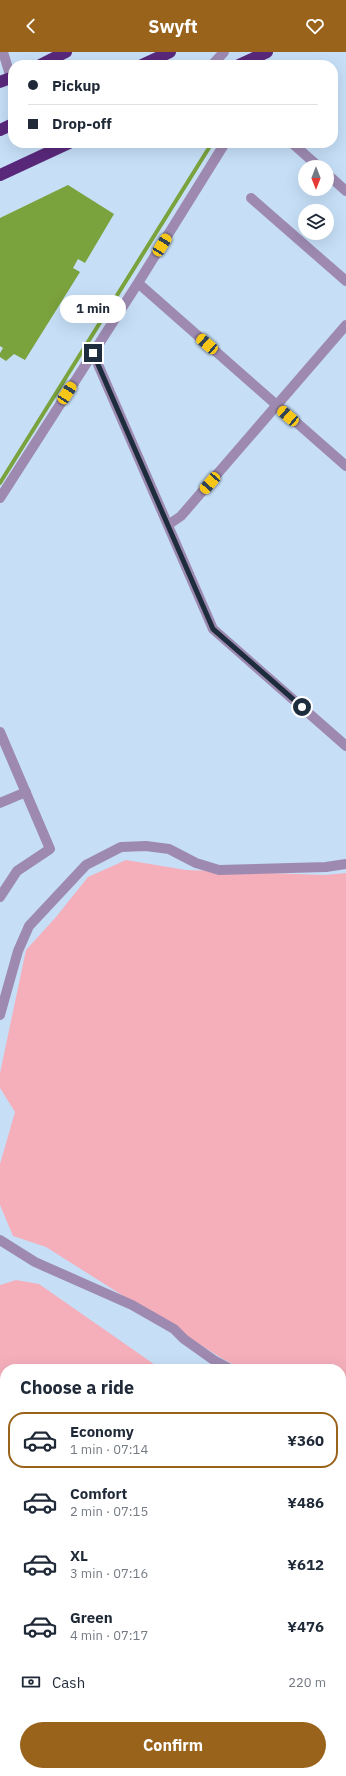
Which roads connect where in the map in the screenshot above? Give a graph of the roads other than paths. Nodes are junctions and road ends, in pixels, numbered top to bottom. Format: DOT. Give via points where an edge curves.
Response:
graph roads {
  1 [pos="3,52"];
  2 [pos="66,52"];
  3 [pos="170,52"];
  4 [pos="224,52"];
  5 [pos="267,52"];
  6 [pos="50,60"];
  7 [pos="153,60"];
  8 [pos="217,60"];
  9 [pos="250,60"];
  10 [pos="8,79"];
  11 [pos="58,148"];
  12 [pos="222,148"];
  13 [pos="298,148"];
  14 [pos="311,160"];
  15 [pos="0,175"];
  16 [pos="334,180"];
  17 [pos="346,190"];
  18 [pos="251,198"];
  19 [pos="346,281"];
  20 [pos="138,283"];
  21 [pos="346,325"];
  22 [pos="93,353"];
  23 [pos="277,406"];
  24 [pos="346,466"];
  25 [pos="0,498"];
  26 [pos="168,525"];
  27 [pos="0,732"];
  28 [pos="346,746"];
  29 [pos="26,792"];
  30 [pos="0,803"];
  31 [pos="346,864"];
  32 [pos="0,896"];
  33 [pos="0,1015"];
  34 [pos="0,1240"];
  35 [pos="221,1364"];
  1 -- 10 [label="street"];
  2 -- 6 [label="highway"];
  3 -- 7 [label="highway"];
  4 -- 8 [label="street"];
  5 -- 9 [label="highway"];
  11 -- 15 [label="highway"];
  12 -- 20 [label="street"];
  13 -- 14 [label="street"];
  16 -- 17 [label="street"];
  18 -- 19 [label="street"];
  20 -- 22 [label="street"];
  20 -- 23 [label="street"];
  21 -- 23 [label="street"];
  22 -- 25 [label="street"];
  22 -- 26 [label="street"];
  23 -- 24 [label="street"];
  23 -- 26 [label="street" via="181,516"];
  26 -- 28 [label="street" via="213,629"];
  27 -- 29 [label="street"];
  29 -- 30 [label="street"];
  29 -- 32 [label="street" via="50,849 17,872"];
  31 -- 33 [label="street" via="326,867 218,870 196,863 170,849 146,846 121,847 86,865 29,926 18,951"];
  34 -- 35 [label="street" via="35,1262 132,1305 174,1329"];
}
